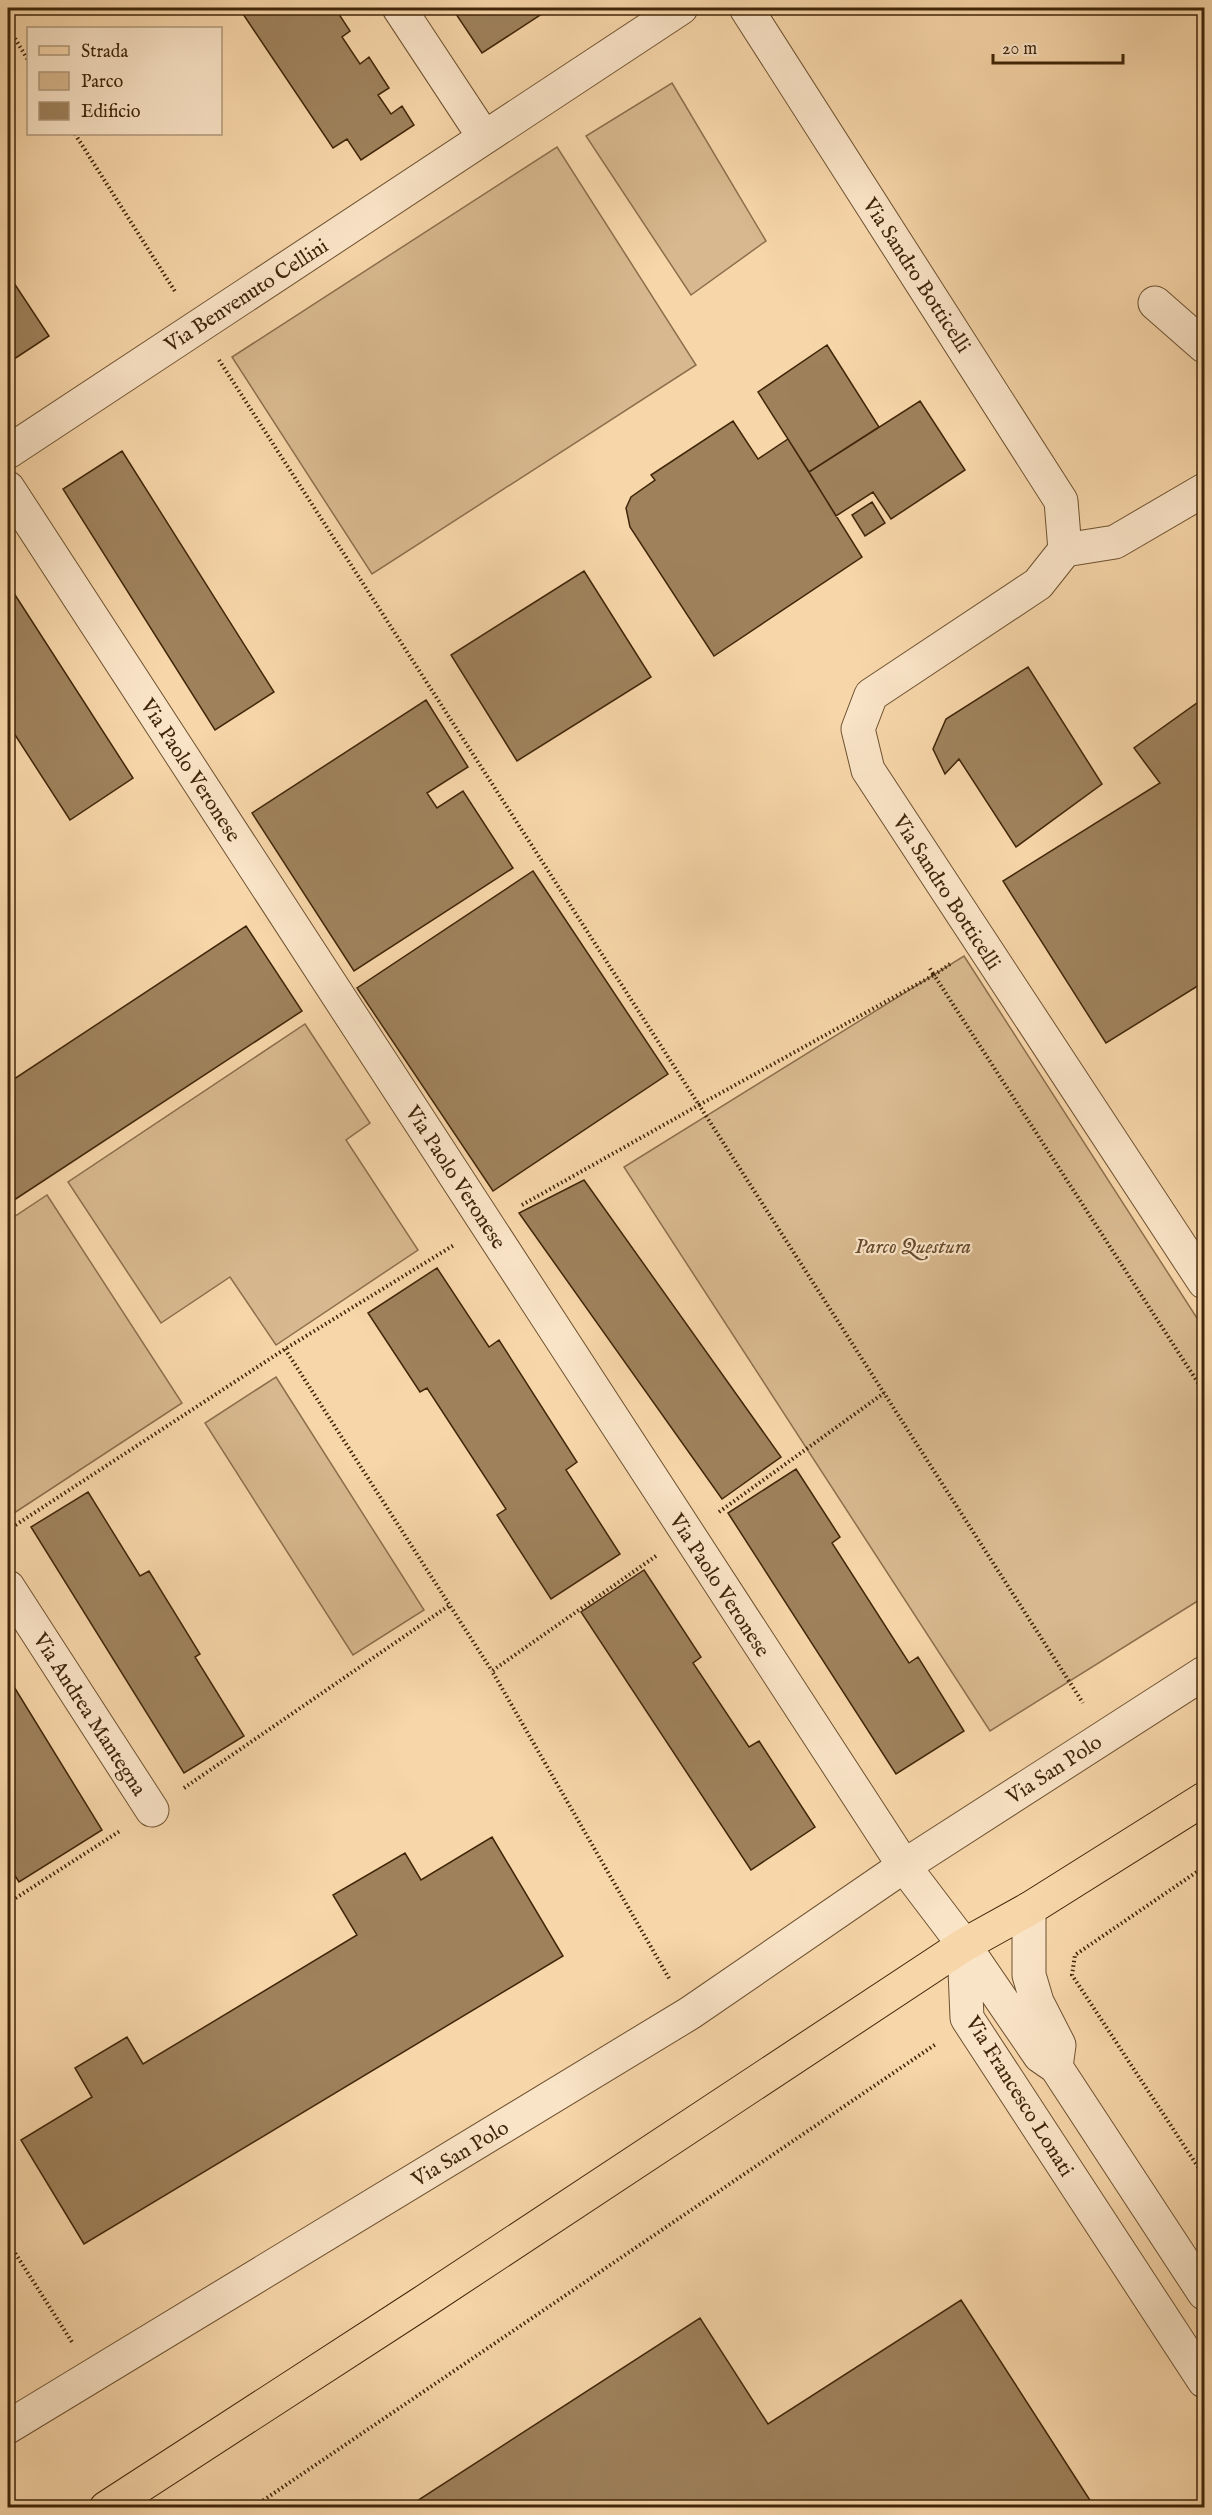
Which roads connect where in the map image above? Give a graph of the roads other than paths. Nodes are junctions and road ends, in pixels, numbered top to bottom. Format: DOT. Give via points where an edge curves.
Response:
graph roads {
  1 [pos="399,8"];
  2 [pos="681,8"];
  3 [pos="746,8"];
  4 [pos="484,137"];
  5 [pos="1155,303"];
  6 [pos="1204,346"];
  7 [pos="8,452"];
  8 [pos="8,488"];
  9 [pos="1204,490"];
  10 [pos="1065,550"];
  11 [pos="1204,1282"];
  12 [pos="8,1587"];
  13 [pos="1204,1672"];
  14 [pos="1204,1799"];
  15 [pos="152,1810"];
  16 [pos="904,1866"];
  17 [pos="1029,1909"];
  18 [pos="964,1945"];
  19 [pos="1056,2067"];
  20 [pos="1204,2293"];
  21 [pos="1204,2381"];
  22 [pos="8,2427"];
  23 [pos="106,2508"];
  1 -- 4 [label="street"];
  2 -- 4 [label="street, Via Benvenuto Cellini"];
  3 -- 10 [label="street, Via Sandro Botticelli" via="1061,501"];
  4 -- 7 [label="street, Via Benvenuto Cellini"];
  5 -- 6 [label="street"];
  8 -- 16 [label="street, Via Paolo Veronese"];
  9 -- 10 [label="street" via="1115,542"];
  10 -- 11 [label="street, Via Sandro Botticelli" via="1038,584 871,695 858,729 868,770"];
  12 -- 15 [label="street, Via Andrea Mantegna"];
  13 -- 16 [label="street, Via San Polo"];
  14 -- 17 [label="main road"];
  16 -- 18 [label="street"];
  16 -- 22 [label="street, Via San Polo" via="690,2013"];
  17 -- 18 [label="main road"];
  17 -- 19 [label="street" via="1029,1975 1037,2002 1059,2045"];
  18 -- 19 [label="street, Via Francesco Lonati" via="1040,2056"];
  18 -- 21 [label="street, Via Francesco Lonati" via="967,2018"];
  18 -- 23 [label="main road"];
  19 -- 20 [label="street, Via Francesco Lonati"];
}
